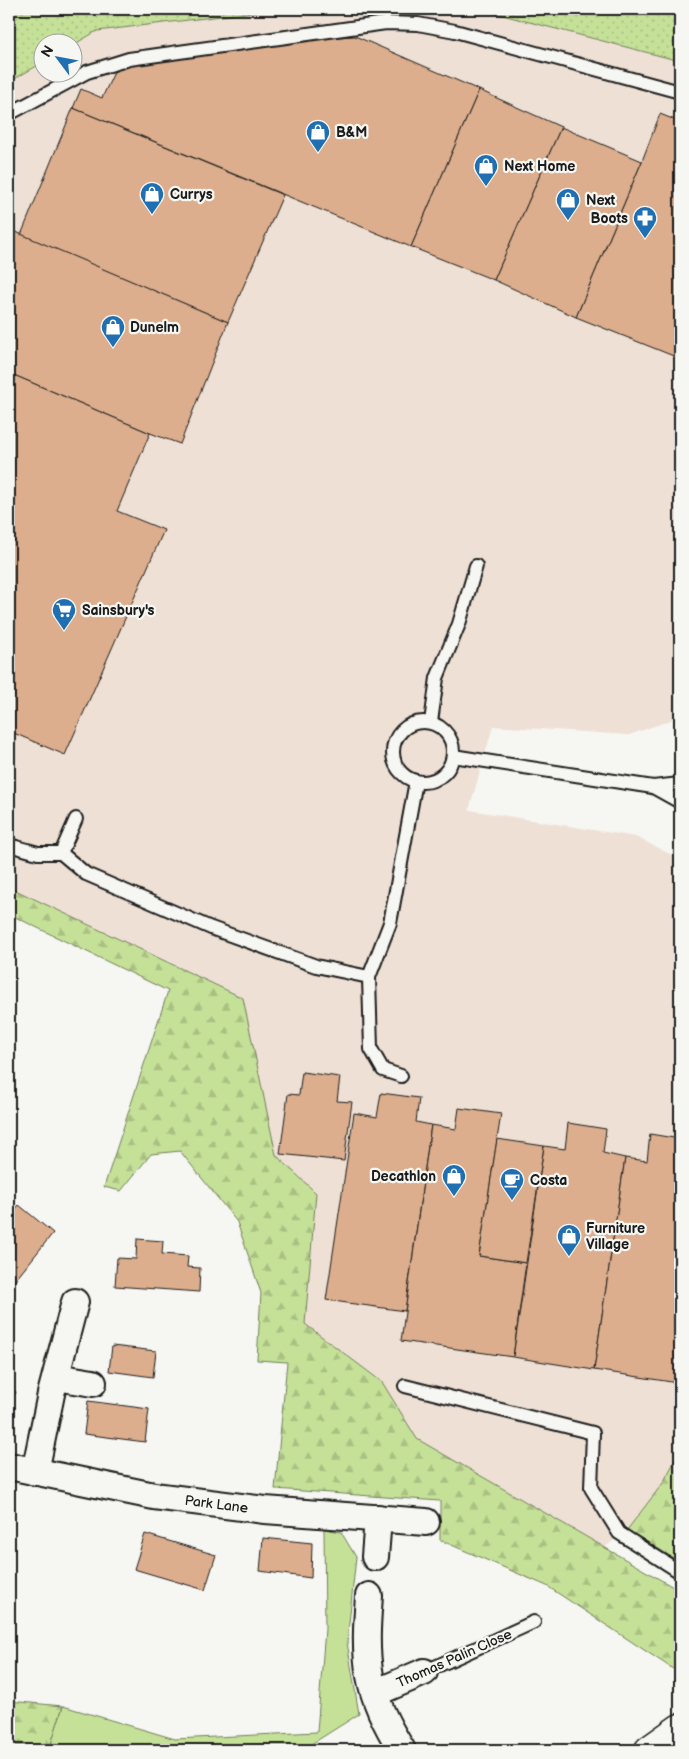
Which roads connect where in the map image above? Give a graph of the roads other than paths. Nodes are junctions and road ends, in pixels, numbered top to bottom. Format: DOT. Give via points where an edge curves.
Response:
graph roads {
  1 [pos="680,92"];
  2 [pos="9,114"];
  3 [pos="476,566"];
  4 [pos="431,722"];
  5 [pos="453,756"];
  6 [pos="416,781"];
  7 [pos="680,784"];
  8 [pos="653,787"];
  9 [pos="680,802"];
  10 [pos="76,819"];
  11 [pos="9,845"];
  12 [pos="61,853"];
  13 [pos="369,978"];
  14 [pos="401,1076"];
  15 [pos="75,1302"];
  16 [pos="56,1376"];
  17 [pos="93,1383"];
  18 [pos="405,1386"];
  19 [pos="9,1466"];
  20 [pos="35,1472"];
  21 [pos="378,1518"];
  22 [pos="426,1522"];
  23 [pos="375,1557"];
  24 [pos="680,1572"];
  25 [pos="369,1596"];
  26 [pos="534,1622"];
  27 [pos="424,1672"];
  28 [pos="374,1694"];
  29 [pos="680,1728"];
  30 [pos="402,1750"];
  31 [pos="649,1750"];
  1 -- 2 [label="lane" via="455,31 418,24 386,23 129,59 87,72"];
  3 -- 4 [label="lane" via="459,624 437,678"];
  4 -- 5 [label="lane" via="446,732"];
  4 -- 6 [label="lane" via="412,723 398,735 394,744 393,754 400,772"];
  5 -- 6 [label="lane" via="450,765 436,779"];
  5 -- 8 [label="lane"];
  6 -- 13 [label="lane" via="390,923"];
  7 -- 8 [label="lane"];
  8 -- 9 [label="lane"];
  10 -- 12 [label="lane"];
  11 -- 12 [label="lane" via="38,853"];
  12 -- 13 [label="lane" via="86,874 211,928 316,966"];
  13 -- 14 [label="lane" via="371,1048 383,1070"];
  15 -- 16 [label="street"];
  16 -- 17 [label="street"];
  16 -- 20 [label="street"];
  18 -- 24 [label="lane" via="593,1433 591,1488 619,1533"];
  19 -- 20 [label="street, Park Lane"];
  20 -- 21 [label="street, Park Lane" via="154,1496 265,1510"];
  21 -- 22 [label="street, Park Lane"];
  21 -- 23 [label="street"];
  25 -- 28 [label="street" via="367,1654"];
  26 -- 27 [label="lane, Thomas Palin Close"];
  27 -- 28 [label="street, Thomas Palin Close"];
  28 -- 30 [label="street"];
  29 -- 31 [label="street"];
}
